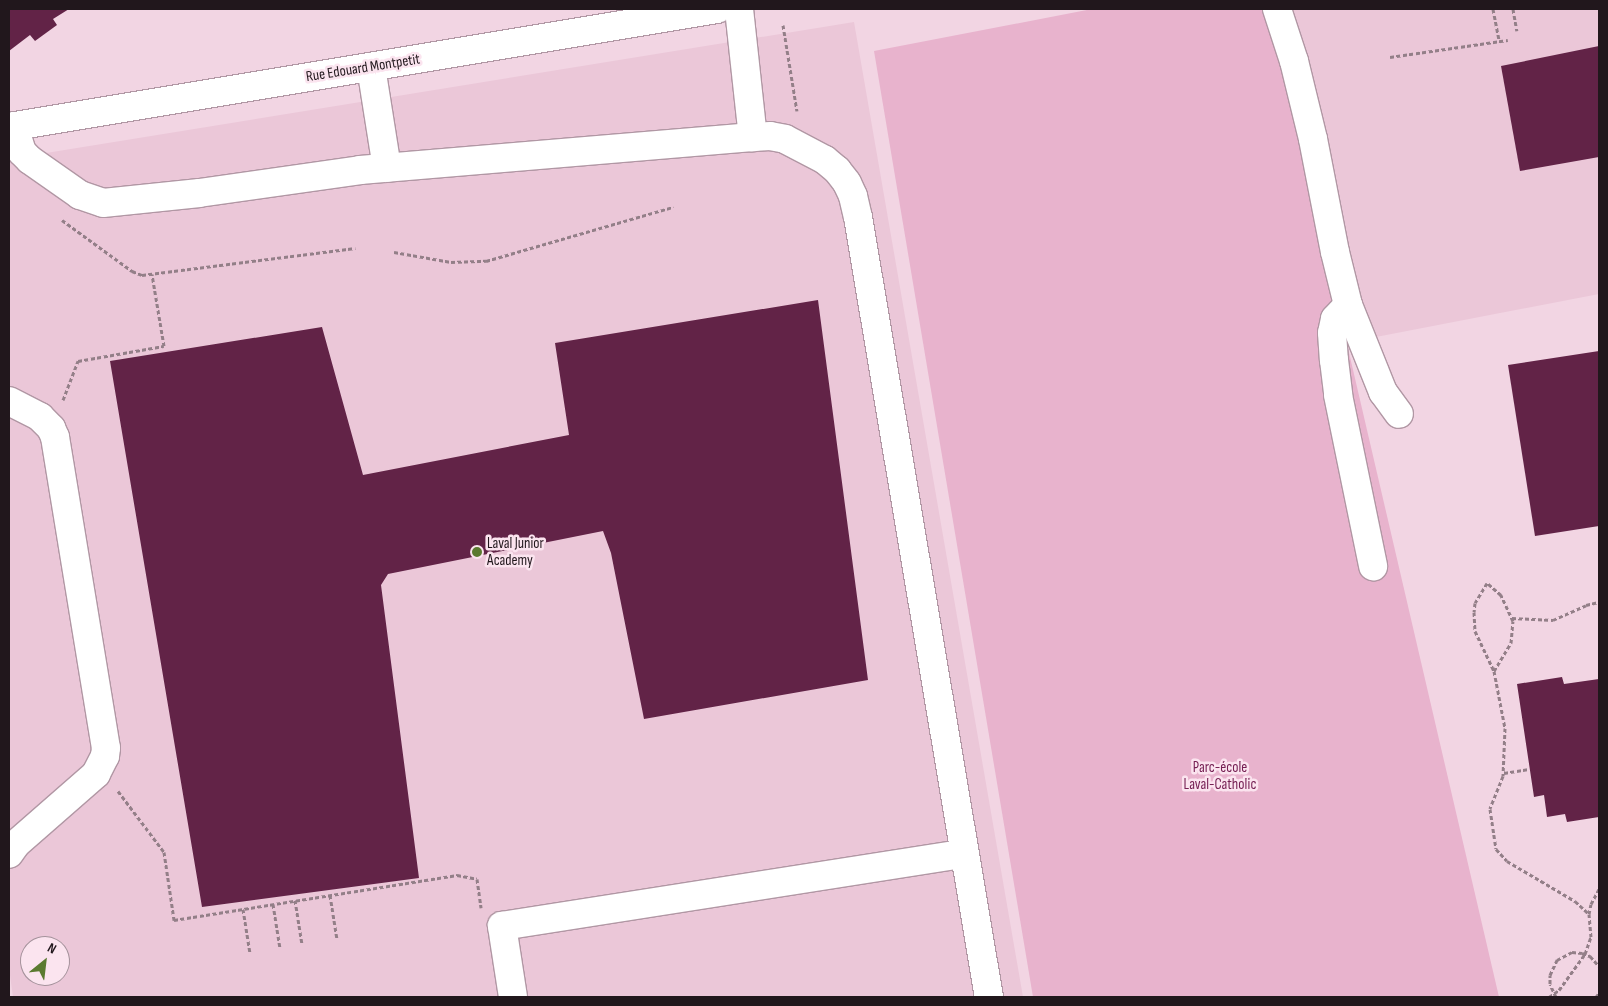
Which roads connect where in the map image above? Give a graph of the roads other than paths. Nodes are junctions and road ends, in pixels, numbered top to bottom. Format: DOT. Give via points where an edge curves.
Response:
graph roads {
  1 [pos="717,9"];
  2 [pos="739,9"];
  3 [pos="1277,9"];
  4 [pos="371,67"];
  5 [pos="12,126"];
  6 [pos="753,136"];
  7 [pos="387,168"];
  8 [pos="1348,305"];
  9 [pos="9,400"];
  10 [pos="1399,414"];
  11 [pos="1373,566"];
  12 [pos="9,854"];
  13 [pos="964,854"];
  14 [pos="513,997"];
  15 [pos="989,997"];
  1 -- 4 [label="street, Rue Edouard Montpetit"];
  2 -- 6 [label="street"];
  3 -- 8 [label="street" via="1311,129"];
  4 -- 5 [label="street, Rue Edouard Montpetit"];
  4 -- 7 [label="street"];
  5 -- 7 [label="street" via="22,152 30,160 80,195 103,203"];
  6 -- 7 [label="street"];
  6 -- 13 [label="street" via="785,139 825,160 847,183 853,196"];
  8 -- 10 [label="street" via="1383,392"];
  8 -- 11 [label="street" via="1335,320 1332,334 1334,360"];
  9 -- 12 [label="street" via="40,417 55,437 106,748 96,774 16,844"];
  13 -- 14 [label="street" via="502,926"];
  13 -- 15 [label="street"];
}
